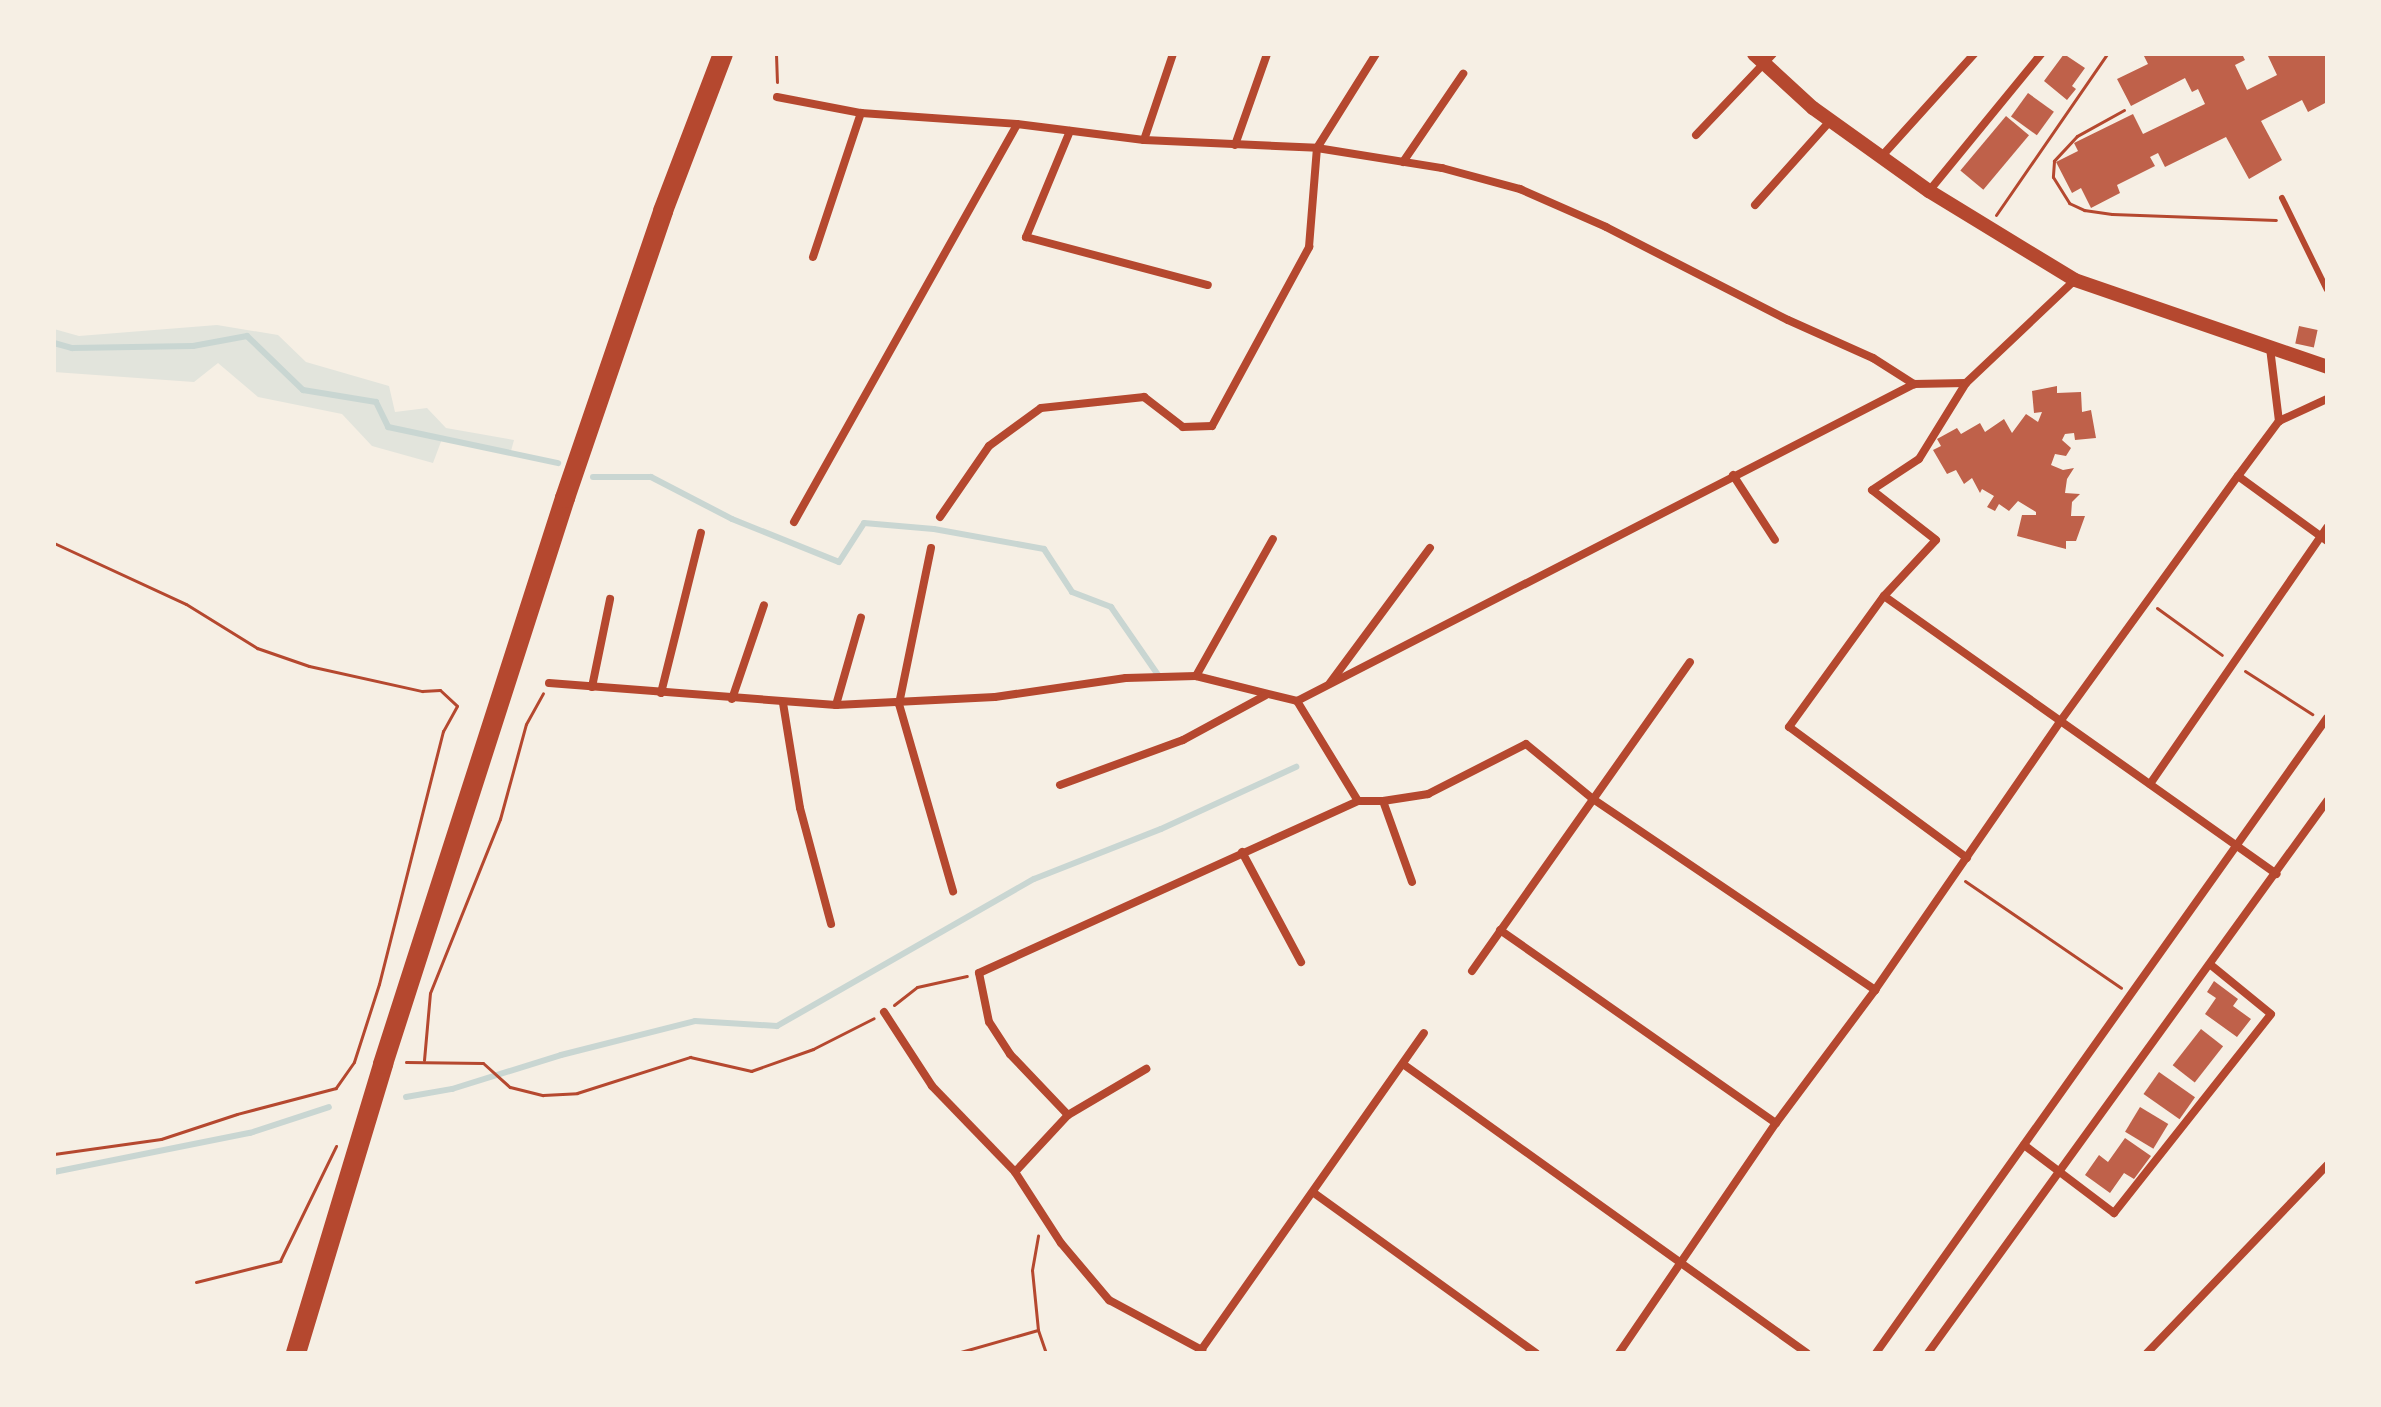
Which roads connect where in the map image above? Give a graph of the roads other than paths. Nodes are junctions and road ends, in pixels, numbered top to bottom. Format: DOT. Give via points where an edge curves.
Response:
graph roads {
  1 [pos="723,54"];
  2 [pos="1173,54"];
  3 [pos="1267,54"];
  4 [pos="1376,54"];
  5 [pos="1974,54"];
  6 [pos="2041,54"];
  7 [pos="1764,57"];
  8 [pos="1463,74"];
  9 [pos="777,97"];
  10 [pos="861,113"];
  11 [pos="1831,120"];
  12 [pos="1017,124"];
  13 [pos="1070,131"];
  14 [pos="1696,135"];
  15 [pos="1144,140"];
  16 [pos="1235,145"];
  17 [pos="1317,148"];
  18 [pos="1881,157"];
  19 [pos="1403,162"];
  20 [pos="1929,191"];
  21 [pos="2282,198"];
  22 [pos="1755,205"];
  23 [pos="813,257"];
  24 [pos="2075,280"];
  25 [pos="1208,285"];
  26 [pos="2327,290"];
  27 [pos="2270,347"];
  28 [pos="2327,367"];
  29 [pos="1966,383"];
  30 [pos="1914,384"];
  31 [pos="2327,399"];
  32 [pos="2279,421"];
  33 [pos="1733,475"];
  34 [pos="2238,476"];
  35 [pos="940,517"];
  36 [pos="794,522"];
  37 [pos="2327,527"];
  38 [pos="701,533"];
  39 [pos="1273,539"];
  40 [pos="2324,539"];
  41 [pos="1775,540"];
  42 [pos="931,548"];
  43 [pos="1430,548"];
  44 [pos="1884,596"];
  45 [pos="610,599"];
  46 [pos="764,605"];
  47 [pos="861,617"];
  48 [pos="1690,662"];
  49 [pos="1196,676"];
  50 [pos="549,683"];
  51 [pos="1328,685"];
  52 [pos="592,687"];
  53 [pos="661,693"];
  54 [pos="1266,695"];
  55 [pos="732,699"];
  56 [pos="1297,701"];
  57 [pos="783,703"];
  58 [pos="899,704"];
  59 [pos="836,705"];
  60 [pos="2327,718"];
  61 [pos="2059,723"];
  62 [pos="2150,784"];
  63 [pos="1060,785"];
  64 [pos="1593,799"];
  65 [pos="1358,801"];
  66 [pos="1383,801"];
  67 [pos="2327,801"];
  68 [pos="2318,814"];
  69 [pos="2327,822"];
  70 [pos="2237,846"];
  71 [pos="1242,852"];
  72 [pos="1967,858"];
  73 [pos="2276,874"];
  74 [pos="1412,882"];
  75 [pos="953,891"];
  76 [pos="831,924"];
  77 [pos="1500,930"];
  78 [pos="1301,962"];
  79 [pos="2211,965"];
  80 [pos="1472,971"];
  81 [pos="1875,990"];
  82 [pos="884,1012"];
  83 [pos="1424,1033"];
  84 [pos="1403,1064"];
  85 [pos="1146,1069"];
  86 [pos="1068,1115"];
  87 [pos="1776,1123"];
  88 [pos="2024,1145"];
  89 [pos="2327,1165"];
  90 [pos="1015,1172"];
  91 [pos="2059,1173"];
  92 [pos="1314,1193"];
  93 [pos="1683,1263"];
  94 [pos="1200,1351"];
  95 [pos="296,1353"];
  96 [pos="1536,1353"];
  97 [pos="1619,1353"];
  98 [pos="1807,1353"];
  99 [pos="1876,1353"];
  100 [pos="1928,1353"];
  101 [pos="2147,1353"];
  1 -- 95 [label="main road" via="565,498"];
  2 -- 15 [label="street"];
  3 -- 16 [label="street"];
  4 -- 17 [label="street"];
  5 -- 18 [label="street"];
  6 -- 20 [label="street"];
  7 -- 11 [label="street"];
  7 -- 14 [label="street"];
  8 -- 19 [label="street"];
  9 -- 10 [label="street"];
  10 -- 12 [label="street"];
  10 -- 23 [label="street"];
  11 -- 18 [label="street"];
  11 -- 22 [label="street"];
  12 -- 13 [label="street"];
  12 -- 36 [label="street"];
  13 -- 15 [label="street"];
  13 -- 25 [label="street" via="1026,237"];
  15 -- 16 [label="street"];
  16 -- 17 [label="street"];
  17 -- 19 [label="street"];
  17 -- 35 [label="street" via="1309,247 1212,426 1183,427 1144,397 1041,408 989,446"];
  18 -- 20 [label="street"];
  19 -- 30 [label="street" via="1520,189 1873,358"];
  20 -- 24 [label="street"];
  21 -- 26 [label="lane"];
  24 -- 27 [label="street"];
  24 -- 29 [label="street"];
  27 -- 28 [label="street"];
  27 -- 32 [label="street"];
  29 -- 30 [label="street"];
  29 -- 44 [label="street" via="1919,459 1872,490 1936,540"];
  30 -- 33 [label="street"];
  31 -- 32 [label="street"];
  32 -- 34 [label="street"];
  33 -- 41 [label="street"];
  33 -- 51 [label="street"];
  34 -- 40 [label="street"];
  34 -- 61 [label="street"];
  37 -- 40 [label="street"];
  38 -- 53 [label="street"];
  39 -- 49 [label="street"];
  40 -- 62 [label="street"];
  42 -- 58 [label="street"];
  43 -- 51 [label="street"];
  44 -- 61 [label="street"];
  44 -- 72 [label="street" via="1789,727"];
  45 -- 52 [label="street"];
  46 -- 55 [label="street"];
  47 -- 59 [label="street"];
  48 -- 64 [label="street"];
  49 -- 54 [label="street"];
  49 -- 58 [label="street" via="1126,678"];
  50 -- 52 [label="street"];
  51 -- 56 [label="street"];
  52 -- 53 [label="street"];
  53 -- 55 [label="street"];
  54 -- 56 [label="street"];
  54 -- 63 [label="street" via="1183,740"];
  55 -- 57 [label="street"];
  56 -- 65 [label="street"];
  57 -- 59 [label="street"];
  57 -- 76 [label="street" via="800,808"];
  58 -- 59 [label="street"];
  58 -- 75 [label="street"];
  60 -- 70 [label="street"];
  61 -- 62 [label="street"];
  61 -- 72 [label="street"];
  62 -- 70 [label="street"];
  64 -- 66 [label="street" via="1526,744 1428,794"];
  64 -- 77 [label="street"];
  64 -- 81 [label="street"];
  65 -- 66 [label="street"];
  65 -- 71 [label="street"];
  66 -- 74 [label="street"];
  67 -- 68 [label="street"];
  68 -- 69 [label="street"];
  68 -- 73 [label="street"];
  70 -- 73 [label="street"];
  70 -- 88 [label="street"];
  71 -- 78 [label="street"];
  71 -- 86 [label="street" via="979,973 989,1022 1010,1054"];
  72 -- 81 [label="street"];
  73 -- 79 [label="street"];
  77 -- 80 [label="street"];
  77 -- 87 [label="street"];
  79 -- 91 [label="street"];
  79 -- 91 [label="street" via="2271,1014 2114,1213"];
  81 -- 87 [label="street"];
  82 -- 90 [label="street" via="932,1086"];
  83 -- 84 [label="street"];
  84 -- 92 [label="street"];
  84 -- 93 [label="street"];
  85 -- 86 [label="street"];
  86 -- 90 [label="street"];
  87 -- 93 [label="street"];
  88 -- 91 [label="street"];
  88 -- 99 [label="street"];
  89 -- 101 [label="street"];
  90 -- 94 [label="street" via="1061,1243 1109,1300"];
  91 -- 100 [label="street"];
  92 -- 94 [label="street"];
  92 -- 96 [label="street"];
  93 -- 97 [label="street"];
  93 -- 98 [label="street"];
}
